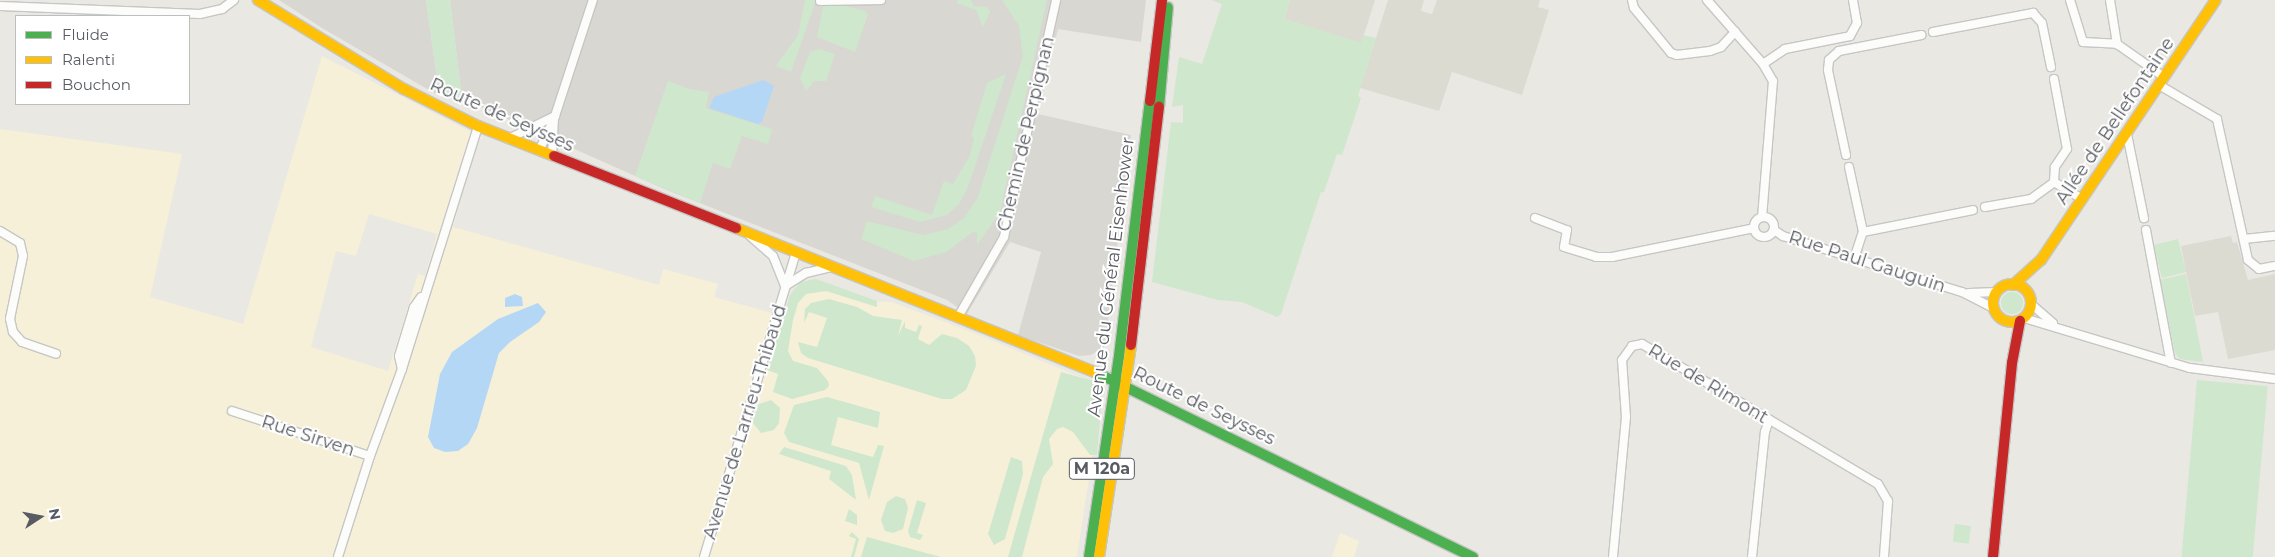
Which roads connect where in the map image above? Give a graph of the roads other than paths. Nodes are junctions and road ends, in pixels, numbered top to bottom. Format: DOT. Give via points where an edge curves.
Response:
graph roads {
  1 [pos="234,0"];
  2 [pos="258,0"];
  3 [pos="593,0"];
  4 [pos="881,0"];
  5 [pos="1056,0"];
  6 [pos="1162,0"];
  7 [pos="1169,0"];
  8 [pos="1632,0"];
  9 [pos="1707,0"];
  10 [pos="1853,0"];
  11 [pos="2070,0"];
  12 [pos="2110,0"];
  13 [pos="2216,0"];
  14 [pos="820,2"];
  15 [pos="0,6"];
  16 [pos="1735,32"];
  17 [pos="1933,32"];
  18 [pos="1921,34"];
  19 [pos="2117,44"];
  20 [pos="1763,64"];
  21 [pos="2051,67"];
  22 [pos="2054,79"];
  23 [pos="2162,81"];
  24 [pos="555,116"];
  25 [pos="478,126"];
  26 [pos="2127,134"];
  27 [pos="508,139"];
  28 [pos="539,151"];
  29 [pos="1846,155"];
  30 [pos="552,156"];
  31 [pos="1848,167"];
  32 [pos="2054,182"];
  33 [pos="2082,200"];
  34 [pos="1985,207"];
  35 [pos="1973,210"];
  36 [pos="1762,217"];
  37 [pos="1535,218"];
  38 [pos="2144,218"];
  39 [pos="1754,228"];
  40 [pos="1774,230"];
  41 [pos="2146,230"];
  42 [pos="0,231"];
  43 [pos="1862,232"];
  44 [pos="748,233"];
  45 [pos="2275,236"];
  46 [pos="2244,239"];
  47 [pos="796,252"];
  48 [pos="1854,259"];
  49 [pos="2041,260"];
  50 [pos="2275,266"];
  51 [pos="834,267"];
  52 [pos="2013,285"];
  53 [pos="785,286"];
  54 [pos="1962,292"];
  55 [pos="1997,292"];
  56 [pos="2027,292"];
  57 [pos="2031,304"];
  58 [pos="1994,308"];
  59 [pos="958,317"];
  60 [pos="2022,319"];
  61 [pos="2006,321"];
  62 [pos="2063,329"];
  63 [pos="56,354"];
  64 [pos="2171,363"];
  65 [pos="2012,364"];
  66 [pos="1115,380"];
  67 [pos="2275,380"];
  68 [pos="1126,385"];
  69 [pos="232,411"];
  70 [pos="1769,420"];
  71 [pos="370,456"];
  72 [pos="338,557"];
  73 [pos="704,557"];
  74 [pos="1088,557"];
  75 [pos="1099,557"];
  76 [pos="1473,557"];
  77 [pos="1613,557"];
  78 [pos="1752,557"];
  79 [pos="1884,557"];
  80 [pos="1993,557"];
  1 -- 15 [label="street" via="222,9 200,14"];
  2 -- 25 [label="main road, Route de Seysses" via="404,89"];
  3 -- 24 [label="street"];
  4 -- 14 [label="street"];
  5 -- 59 [label="street, Chemin de Perpignan" via="1004,237"];
  6 -- 66 [label="main road, Avenue du Général Eisenhower"];
  7 -- 68 [label="main road, Avenue du Général Eisenhower" via="1168,36"];
  8 -- 16 [label="street" via="1634,8 1677,56 1710,52 1721,47"];
  9 -- 16 [label="street"];
  10 -- 20 [label="street" via="1857,23 1850,36 1785,49"];
  11 -- 19 [label="street" via="2083,42"];
  12 -- 19 [label="street"];
  13 -- 23 [label="main road, Allée de Bellefontaine"];
  16 -- 20 [label="street"];
  17 -- 21 [label="street" via="2033,13 2042,23"];
  18 -- 29 [label="street" via="1839,51 1829,60 1828,70"];
  19 -- 23 [label="street"];
  20 -- 36 [label="street" via="1773,81 1774,93"];
  22 -- 32 [label="street" via="2066,143 2066,153 2056,167"];
  23 -- 26 [label="main road, Allée de Bellefontaine"];
  23 -- 46 [label="street" via="2217,119"];
  24 -- 27 [label="street"];
  24 -- 28 [label="street"];
  24 -- 30 [label="street"];
  25 -- 27 [label="main road, Route de Seysses"];
  25 -- 71 [label="street" via="402,369"];
  26 -- 33 [label="main road, Allée de Bellefontaine"];
  26 -- 38 [label="street"];
  27 -- 28 [label="main road, Route de Seysses"];
  28 -- 30 [label="main road, Route de Seysses"];
  30 -- 44 [label="main road, Route de Seysses"];
  31 -- 43 [label="street"];
  32 -- 33 [label="street"];
  32 -- 34 [label="street" via="2031,198"];
  33 -- 49 [label="main road, Allée de Bellefontaine"];
  35 -- 43 [label="street"];
  36 -- 39 [label="street"];
  36 -- 40 [label="street" via="1772,222"];
  37 -- 39 [label="street" via="1567,230 1564,247 1596,257 1612,257"];
  39 -- 40 [label="street" via="1758,235 1765,237"];
  40 -- 48 [label="street, Rue Paul Gauguin"];
  41 -- 64 [label="street"];
  42 -- 63 [label="street" via="20,243 24,256 10,319 13,332 22,342"];
  43 -- 48 [label="street"];
  44 -- 47 [label="main road, Route de Seysses"];
  44 -- 53 [label="street, Route de Seysses" via="773,256"];
  45 -- 46 [label="street"];
  46 -- 50 [label="street" via="2253,267"];
  47 -- 51 [label="main road, Route de Seysses"];
  47 -- 53 [label="street, Avenue de Larrieu-Thibaud"];
  48 -- 54 [label="street, Rue Paul Gauguin"];
  49 -- 52 [label="main road, Allée de Bellefontaine"];
  49 -- 56 [label="main road, Allée de Bellefontaine"];
  51 -- 53 [label="street, Avenue de Larrieu-Thibaud" via="806,274"];
  51 -- 59 [label="main road, Route de Seysses"];
  52 -- 55 [label="main road"];
  52 -- 56 [label="main road"];
  53 -- 73 [label="street, Avenue de Larrieu-Thibaud"];
  54 -- 55 [label="street, Rue Paul Gauguin"];
  54 -- 58 [label="street, Rue Paul Gauguin"];
  55 -- 58 [label="main road"];
  56 -- 57 [label="main road"];
  57 -- 60 [label="main road"];
  57 -- 62 [label="street"];
  58 -- 61 [label="main road"];
  59 -- 66 [label="main road, Route de Seysses"];
  60 -- 61 [label="main road"];
  60 -- 62 [label="street"];
  60 -- 65 [label="main road"];
  61 -- 65 [label="main road"];
  62 -- 64 [label="street"];
  64 -- 67 [label="street"];
  65 -- 80 [label="main road"];
  66 -- 68 [label="main road, Route de Seysses"];
  66 -- 74 [label="main road, Avenue du Général Eisenhower / M 120a"];
  68 -- 75 [label="main road, Avenue du Général Eisenhower / M 120a"];
  68 -- 76 [label="main road, Route de Seysses"];
  69 -- 71 [label="street, Rue Sirven"];
  70 -- 77 [label="street, Rue de Rimont" via="1650,347 1632,346 1622,360 1626,417"];
  70 -- 78 [label="street"];
  70 -- 79 [label="street, Rue de Rimont" via="1878,484 1885,492 1889,512"];
  71 -- 72 [label="street, Rue Sirven"];
}
